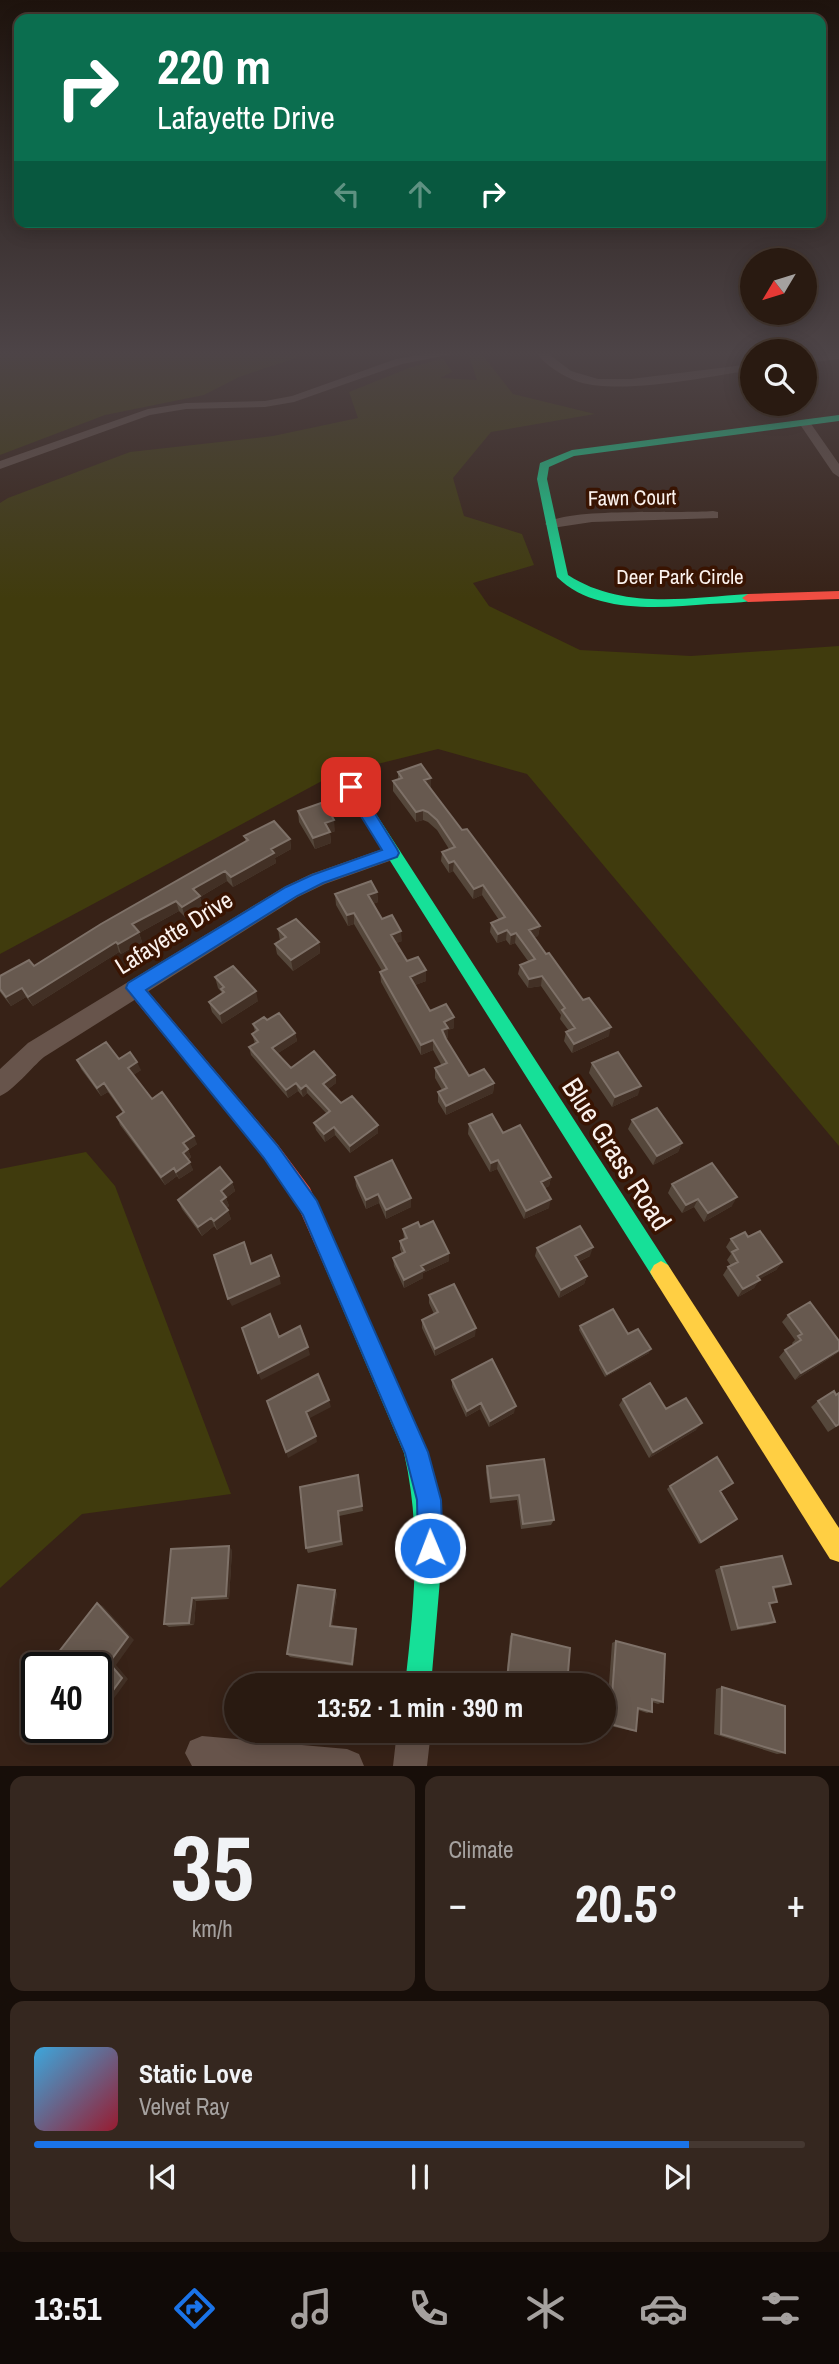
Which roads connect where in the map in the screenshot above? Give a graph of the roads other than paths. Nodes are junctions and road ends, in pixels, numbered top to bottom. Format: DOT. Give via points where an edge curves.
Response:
graph roads {
  1 [pos="88,433"];
  2 [pos="727,433"];
  3 [pos="812,433"];
  4 [pos="0,465"];
  5 [pos="839,473"];
  6 [pos="713,515"];
  7 [pos="552,524"];
  8 [pos="839,595"];
  9 [pos="351,787"];
  10 [pos="391,853"];
  11 [pos="135,988"];
  12 [pos="0,1086"];
  13 [pos="839,1550"];
  14 [pos="419,1673"];
  15 [pos="413,1743"];
  16 [pos="202,1753"];
  17 [pos="347,1766"];
  18 [pos="410,1766"];
  1 -- 4 [label="street"];
  2 -- 7 [label="street, Deer Park Circle" via="564,455 544,465"];
  3 -- 5 [label="street"];
  6 -- 7 [label="street, Fawn Court"];
  7 -- 8 [label="street, Deer Park Circle" via="564,577 578,589 611,600"];
  9 -- 10 [label="street, Blue Grass Road"];
  10 -- 11 [label="street, Lafayette Drive" via="292,892"];
  10 -- 13 [label="street, Blue Grass Road"];
  11 -- 12 [label="street, Lafayette Drive" via="36,1050"];
  11 -- 14 [label="street" via="303,1195 416,1452 425,1476 430,1521"];
  15 -- 18 [label="street"];
  16 -- 17 [label="street"];
}
